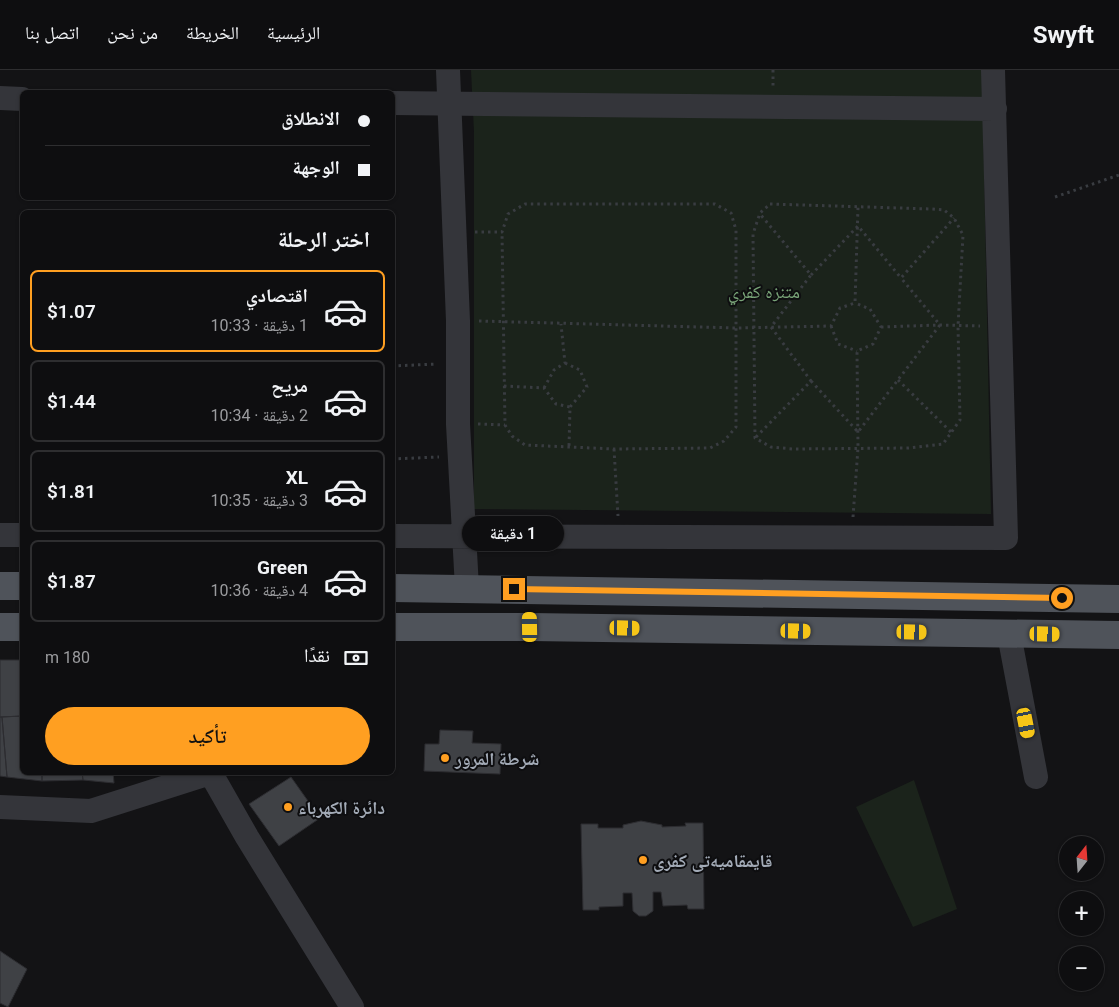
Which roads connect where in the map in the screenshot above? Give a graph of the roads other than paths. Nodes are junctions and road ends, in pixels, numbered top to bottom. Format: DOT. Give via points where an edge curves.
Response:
graph roads {
  1 [pos="448,70"];
  2 [pos="994,70"];
  3 [pos="0,98"];
  4 [pos="20,99"];
  5 [pos="395,103"];
  6 [pos="448,104"];
  7 [pos="994,109"];
  8 [pos="0,535"];
  9 [pos="20,535"];
  10 [pos="395,536"];
  11 [pos="464,536"];
  12 [pos="0,586"];
  13 [pos="20,586"];
  14 [pos="395,588"];
  15 [pos="467,588"];
  16 [pos="530,589"];
  17 [pos="697,592"];
  18 [pos="1119,599"];
  19 [pos="0,627"];
  20 [pos="395,627"];
  21 [pos="530,627"];
  22 [pos="20,628"];
  23 [pos="700,629"];
  24 [pos="1008,634"];
  25 [pos="1119,635"];
  26 [pos="204,775"];
  27 [pos="211,775"];
  28 [pos="1036,777"];
  29 [pos="0,807"];
  30 [pos="352,1007"];
  1 -- 6 [label="street"];
  2 -- 7 [label="street"];
  3 -- 4 [label="street"];
  5 -- 6 [label="street"];
  6 -- 7 [label="street"];
  6 -- 11 [label="street"];
  7 -- 11 [label="street" via="1006,538"];
  8 -- 9 [label="street"];
  10 -- 11 [label="street"];
  11 -- 15 [label="street"];
  12 -- 13 [label="main road"];
  14 -- 15 [label="main road"];
  15 -- 16 [label="main road"];
  16 -- 17 [label="main road"];
  16 -- 21 [label="main road"];
  17 -- 18 [label="main road"];
  17 -- 23 [label="main road"];
  19 -- 22 [label="main road"];
  20 -- 21 [label="main road"];
  21 -- 23 [label="main road"];
  23 -- 24 [label="main road"];
  24 -- 25 [label="main road"];
  24 -- 28 [label="street"];
  26 -- 29 [label="street" via="91,811"];
  27 -- 30 [label="street"];
}
